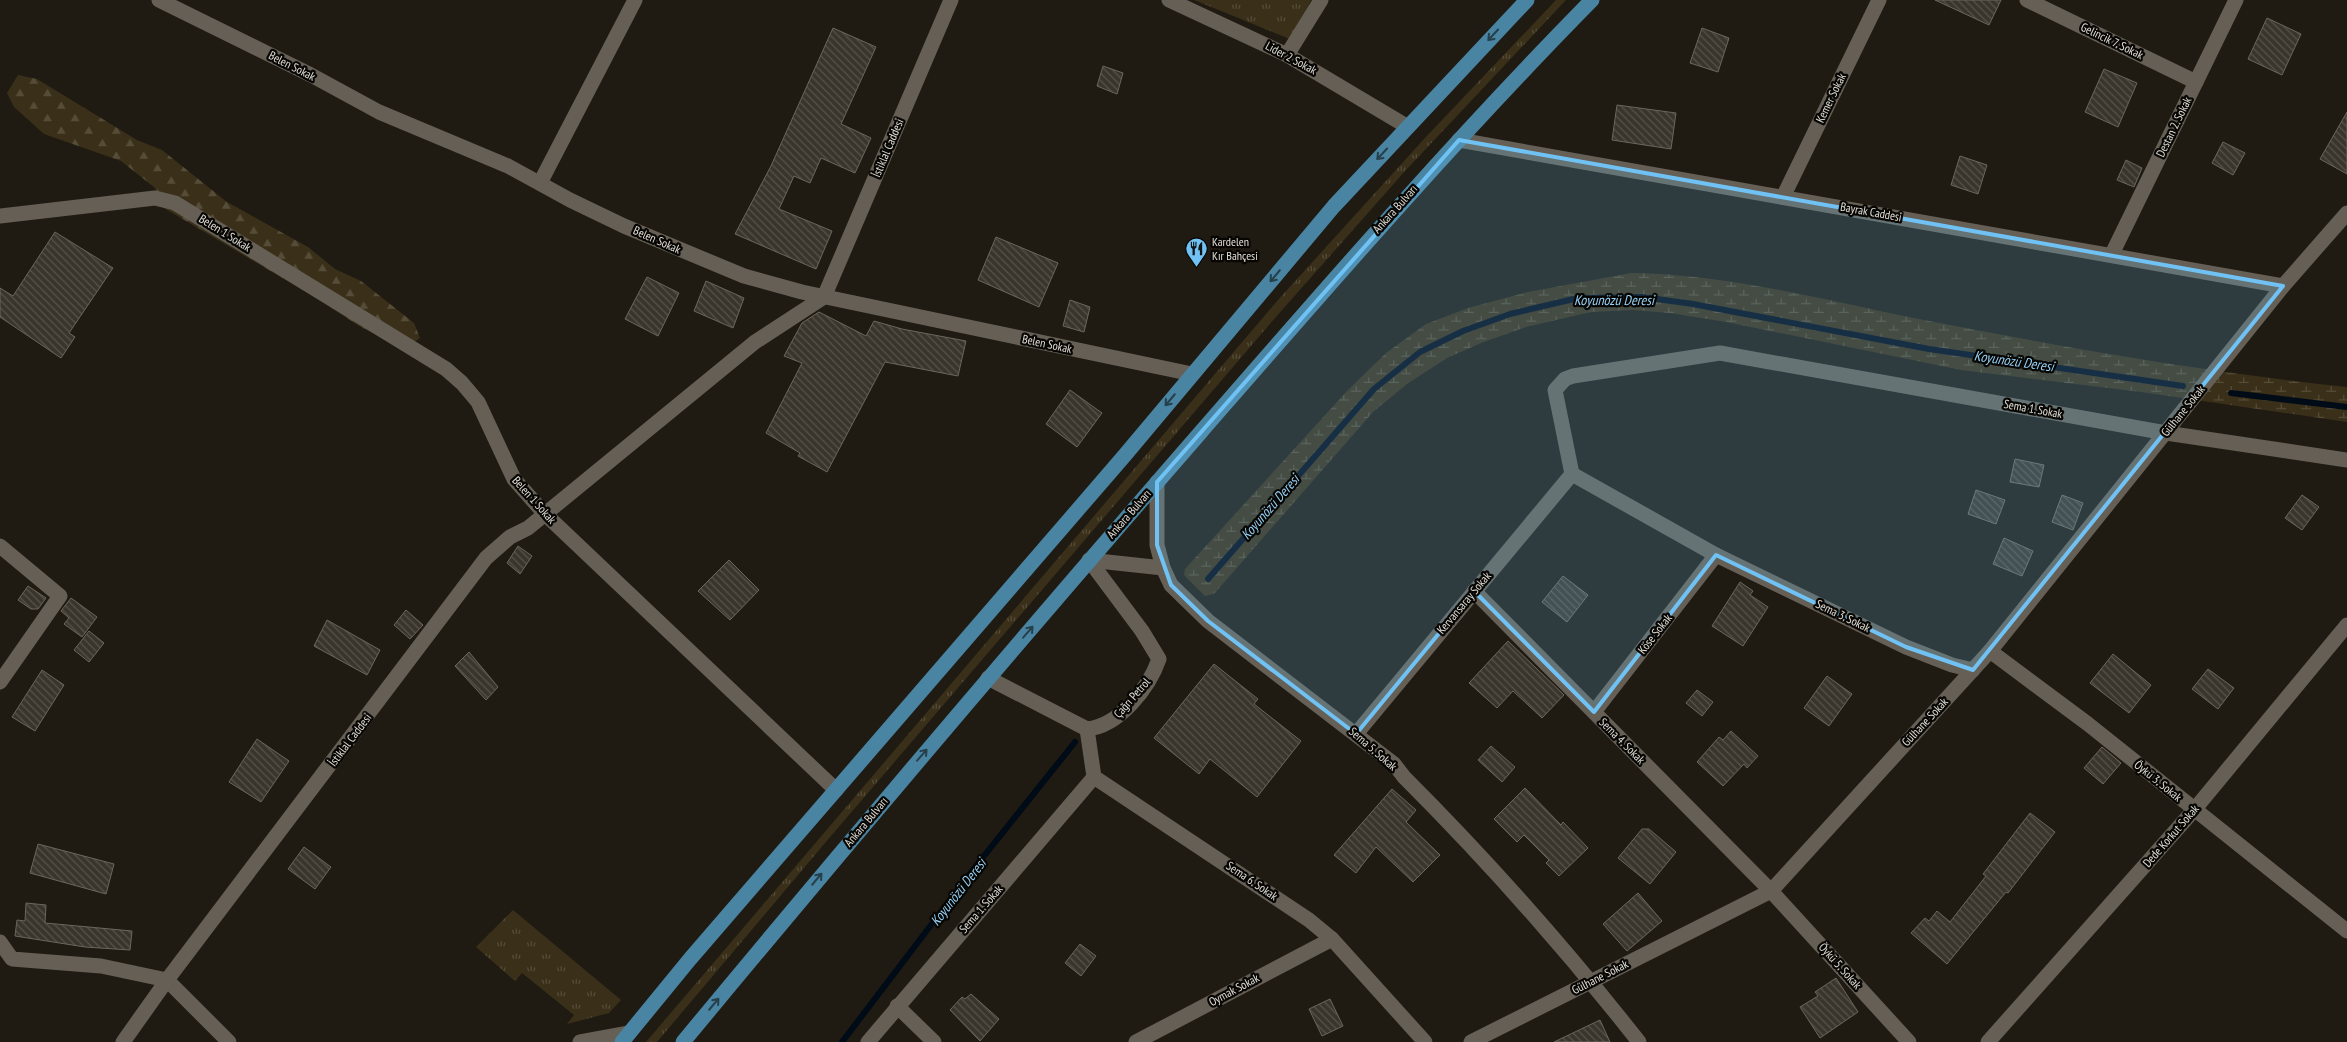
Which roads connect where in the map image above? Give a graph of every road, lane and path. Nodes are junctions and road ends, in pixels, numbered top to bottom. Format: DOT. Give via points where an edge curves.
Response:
graph roads {
  1 [pos="159,0"];
  2 [pos="635,0"];
  3 [pos="951,0"];
  4 [pos="1169,0"];
  5 [pos="1321,0"];
  6 [pos="1527,0"];
  7 [pos="1592,0"];
  8 [pos="1879,0"];
  9 [pos="2027,0"];
  10 [pos="2236,0"];
  11 [pos="1287,55"];
  12 [pos="2196,82"];
  13 [pos="1408,127"];
  14 [pos="1459,140"];
  15 [pos="540,184"];
  16 [pos="1783,196"];
  17 [pos="2347,213"];
  18 [pos="0,216"];
  19 [pos="2112,254"];
  20 [pos="2283,286"];
  21 [pos="824,297"];
  22 [pos="1192,374"];
  23 [pos="2166,433"];
  24 [pos="2347,460"];
  25 [pos="1572,474"];
  26 [pos="1157,482"];
  27 [pos="544,513"];
  28 [pos="0,546"];
  29 [pos="1716,555"];
  30 [pos="1089,560"];
  31 [pos="1163,568"];
  32 [pos="1474,591"];
  33 [pos="2347,625"];
  34 [pos="1990,651"];
  35 [pos="1973,670"];
  36 [pos="988,678"];
  37 [pos="0,682"];
  38 [pos="1594,712"];
  39 [pos="1086,729"];
  40 [pos="1356,734"];
  41 [pos="1094,776"];
  42 [pos="836,790"];
  43 [pos="2194,810"];
  44 [pos="1771,890"];
  45 [pos="2347,931"];
  46 [pos="1332,939"];
  47 [pos="0,942"];
  48 [pos="6,958"];
  49 [pos="167,980"];
  50 [pos="1592,981"];
  51 [pos="897,1006"];
  52 [pos="626,1038"];
  53 [pos="123,1042"];
  54 [pos="230,1042"];
  55 [pos="580,1042"];
  56 [pos="683,1042"];
  57 [pos="868,1042"];
  58 [pos="934,1042"];
  59 [pos="1136,1042"];
  60 [pos="1425,1042"];
  61 [pos="1471,1042"];
  62 [pos="1639,1042"];
  63 [pos="1909,1042"];
  64 [pos="1988,1042"];
  1 -- 15 [label="street, Belen Sokak" via="379,112 477,152"];
  2 -- 15 [label="street"];
  3 -- 21 [label="street, İstiklal Caddesi"];
  4 -- 11 [label="street, Lider 2 Sokak"];
  5 -- 11 [label="street"];
  6 -- 13 [label="main road, one-way"];
  7 -- 14 [label="main road, Ankara Bulvarı"];
  8 -- 16 [label="street, Kemer Sokak"];
  9 -- 12 [label="street, Gelincik 7. Sokak"];
  10 -- 12 [label="street, Destan 2. Sokak"];
  11 -- 13 [label="street, Lider 2 Sokak"];
  12 -- 19 [label="street, Destan 2. Sokak"];
  13 -- 22 [label="main road, one-way" via="1334,206"];
  14 -- 16 [label="street, Bayrak Caddesi"];
  14 -- 26 [label="main road, Ankara Bulvarı"];
  15 -- 21 [label="street, Belen Sokak" via="703,261 744,276"];
  16 -- 19 [label="street, Bayrak Caddesi"];
  17 -- 20 [label="street, Gülhane Sokak"];
  18 -- 27 [label="street, Belen 1 Sokak" via="154,198 175,203 446,369 478,402 514,479"];
  19 -- 20 [label="street, Bayrak Caddesi"];
  20 -- 23 [label="street, Gülhane Sokak"];
  21 -- 22 [label="street, Belen Sokak"];
  21 -- 27 [label="street, İstiklal Caddesi" via="755,342"];
  22 -- 42 [label="main road, one-way"];
  23 -- 24 [label="street, Sema 1. Sokak"];
  23 -- 25 [label="street, Sema 1. Sokak" via="1720,354 1565,379 1554,390"];
  23 -- 34 [label="street, Gülhane Sokak"];
  25 -- 29 [label="street, Sema 3. Sokak"];
  25 -- 32 [label="street, Kervansaray Sokak"];
  26 -- 30 [label="main road, Ankara Bulvarı"];
  26 -- 31 [label="street, Sema 5. Sokak" via="1155,522"];
  27 -- 42 [label="street, Belen 1 Sokak"];
  27 -- 49 [label="street, İstiklal Caddesi" via="486,558 469,579"];
  28 -- 37 [label="street" via="60,596"];
  29 -- 35 [label="street, Sema 3. Sokak" via="1906,647"];
  29 -- 38 [label="street, Köse Sokak"];
  30 -- 31 [label="street"];
  36 -- 30 [label="main road, Ankara Bulvarı, one-way"];
  30 -- 39 [label="street, Çağrı Petrol" via="1159,659 1140,692 1113,720 1099,728"];
  31 -- 40 [label="street, Sema 5. Sokak" via="1171,585 1208,621"];
  32 -- 38 [label="street, Sema 4. Sokak"];
  32 -- 40 [label="street, Kervansaray Sokak"];
  33 -- 43 [label="street, Dede Korkut Sokak"];
  34 -- 35 [label="street, Gülhane Sokak"];
  34 -- 43 [label="street, Öykü 3. Sokak" via="2088,724"];
  35 -- 44 [label="street, Gülhane Sokak"];
  36 -- 39 [label="street"];
  56 -- 36 [label="main road, Ankara Bulvarı, one-way"];
  38 -- 44 [label="street, Sema 4. Sokak"];
  39 -- 41 [label="street"];
  40 -- 50 [label="street, Sema 5. Sokak" via="1394,764 1496,871"];
  41 -- 46 [label="street, Sema 6. Sokak" via="1255,882"];
  41 -- 51 [label="street, Sema 1. Sokak"];
  42 -- 52 [label="main road"];
  43 -- 45 [label="street, Öykü 3. Sokak"];
  43 -- 64 [label="street, Dede Korkut Sokak"];
  44 -- 50 [label="street, Gülhane Sokak"];
  44 -- 63 [label="street, Öykü 5. Sokak"];
  46 -- 59 [label="street, Oymak Sokak"];
  46 -- 60 [label="street, Sema 6. Sokak"];
  47 -- 48 [label="street"];
  48 -- 49 [label="street" via="101,966"];
  49 -- 53 [label="street, İstiklal Caddesi"];
  49 -- 54 [label="street"];
  50 -- 61 [label="street, Gülhane Sokak"];
  50 -- 62 [label="street, Sema 5. Sokak"];
  51 -- 57 [label="street, Sema 1. Sokak"];
  51 -- 58 [label="street"];
  52 -- 55 [label="street"];
}
